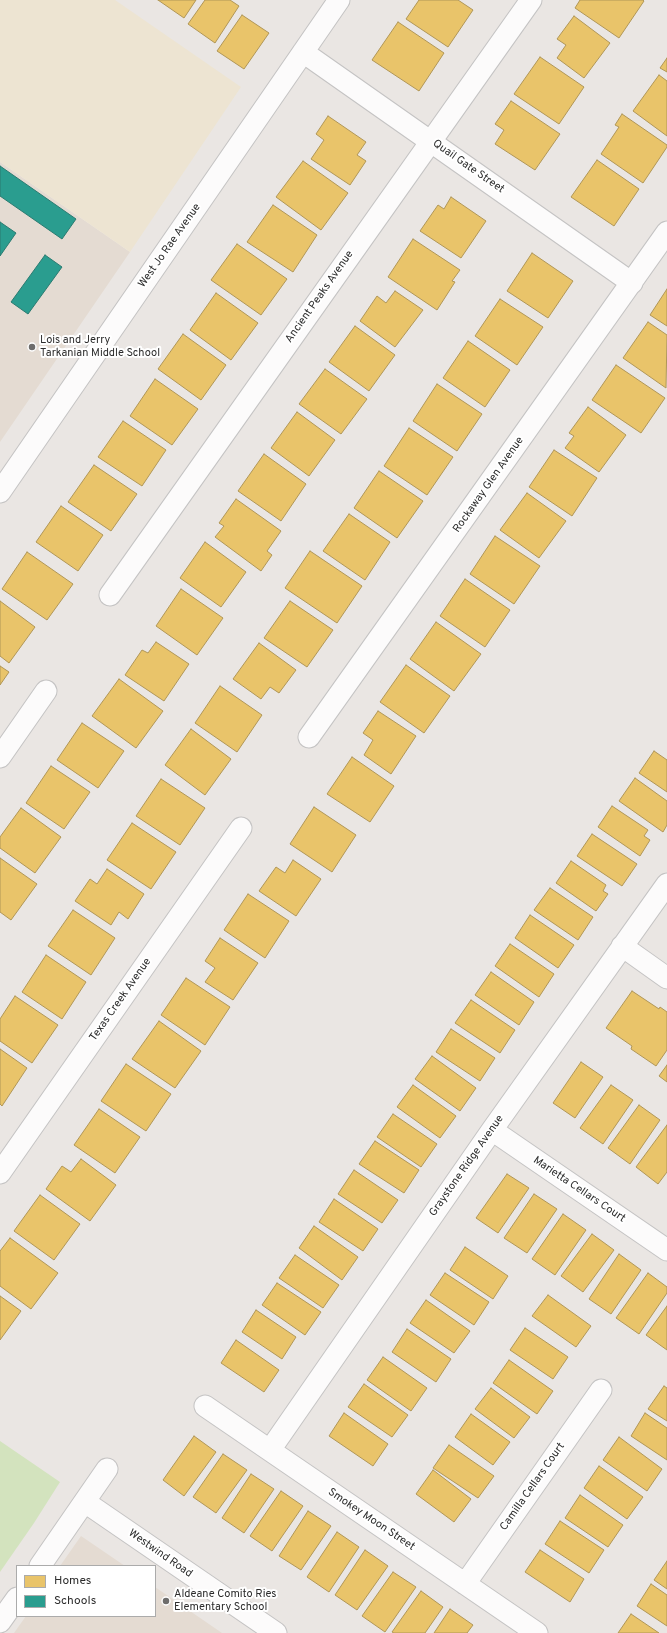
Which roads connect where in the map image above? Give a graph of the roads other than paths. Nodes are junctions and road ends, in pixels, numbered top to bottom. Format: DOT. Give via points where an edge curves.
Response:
graph roads {
  1 [pos="339,0"];
  2 [pos="531,0"];
  3 [pos="303,52"];
  4 [pos="431,141"];
  5 [pos="667,232"];
  6 [pos="632,283"];
  7 [pos="0,492"];
  8 [pos="110,595"];
  9 [pos="46,691"];
  10 [pos="309,737"];
  11 [pos="0,757"];
  12 [pos="241,828"];
  13 [pos="667,884"];
  14 [pos="622,946"];
  15 [pos="667,978"];
  16 [pos="492,1130"];
  17 [pos="0,1173"];
  18 [pos="667,1250"];
  19 [pos="600,1390"];
  20 [pos="205,1406"];
  21 [pos="270,1450"];
  22 [pos="107,1469"];
  23 [pos="85,1502"];
  24 [pos="41,1565"];
  25 [pos="465,1584"];
  26 [pos="16,1599"];
  27 [pos="0,1622"];
  28 [pos="276,1633"];
  29 [pos="537,1633"];
  1 -- 3 [label="street, West Jo Rae Avenue"];
  2 -- 4 [label="street, Ancient Peaks Avenue"];
  3 -- 4 [label="street, Quail Gate Street"];
  3 -- 7 [label="street, West Jo Rae Avenue"];
  4 -- 6 [label="street, Quail Gate Street"];
  4 -- 8 [label="street, Ancient Peaks Avenue"];
  5 -- 6 [label="street, Rockaway Glen Avenue"];
  6 -- 10 [label="street, Rockaway Glen Avenue"];
  9 -- 11 [label="street"];
  12 -- 17 [label="street, Texas Creek Avenue"];
  13 -- 14 [label="street, Graystone Ridge Avenue"];
  14 -- 15 [label="street"];
  14 -- 16 [label="street, Graystone Ridge Avenue"];
  16 -- 18 [label="street, Marietta Cellars Court"];
  16 -- 21 [label="street, Graystone Ridge Avenue"];
  19 -- 25 [label="street, Camilla Cellars Court"];
  20 -- 21 [label="street, Smokey Moon Street"];
  21 -- 25 [label="street, Smokey Moon Street"];
  22 -- 23 [label="street"];
  23 -- 24 [label="street"];
  23 -- 28 [label="street, Westwind Road"];
  25 -- 29 [label="street, Smokey Moon Street"];
  26 -- 27 [label="street"];
}
